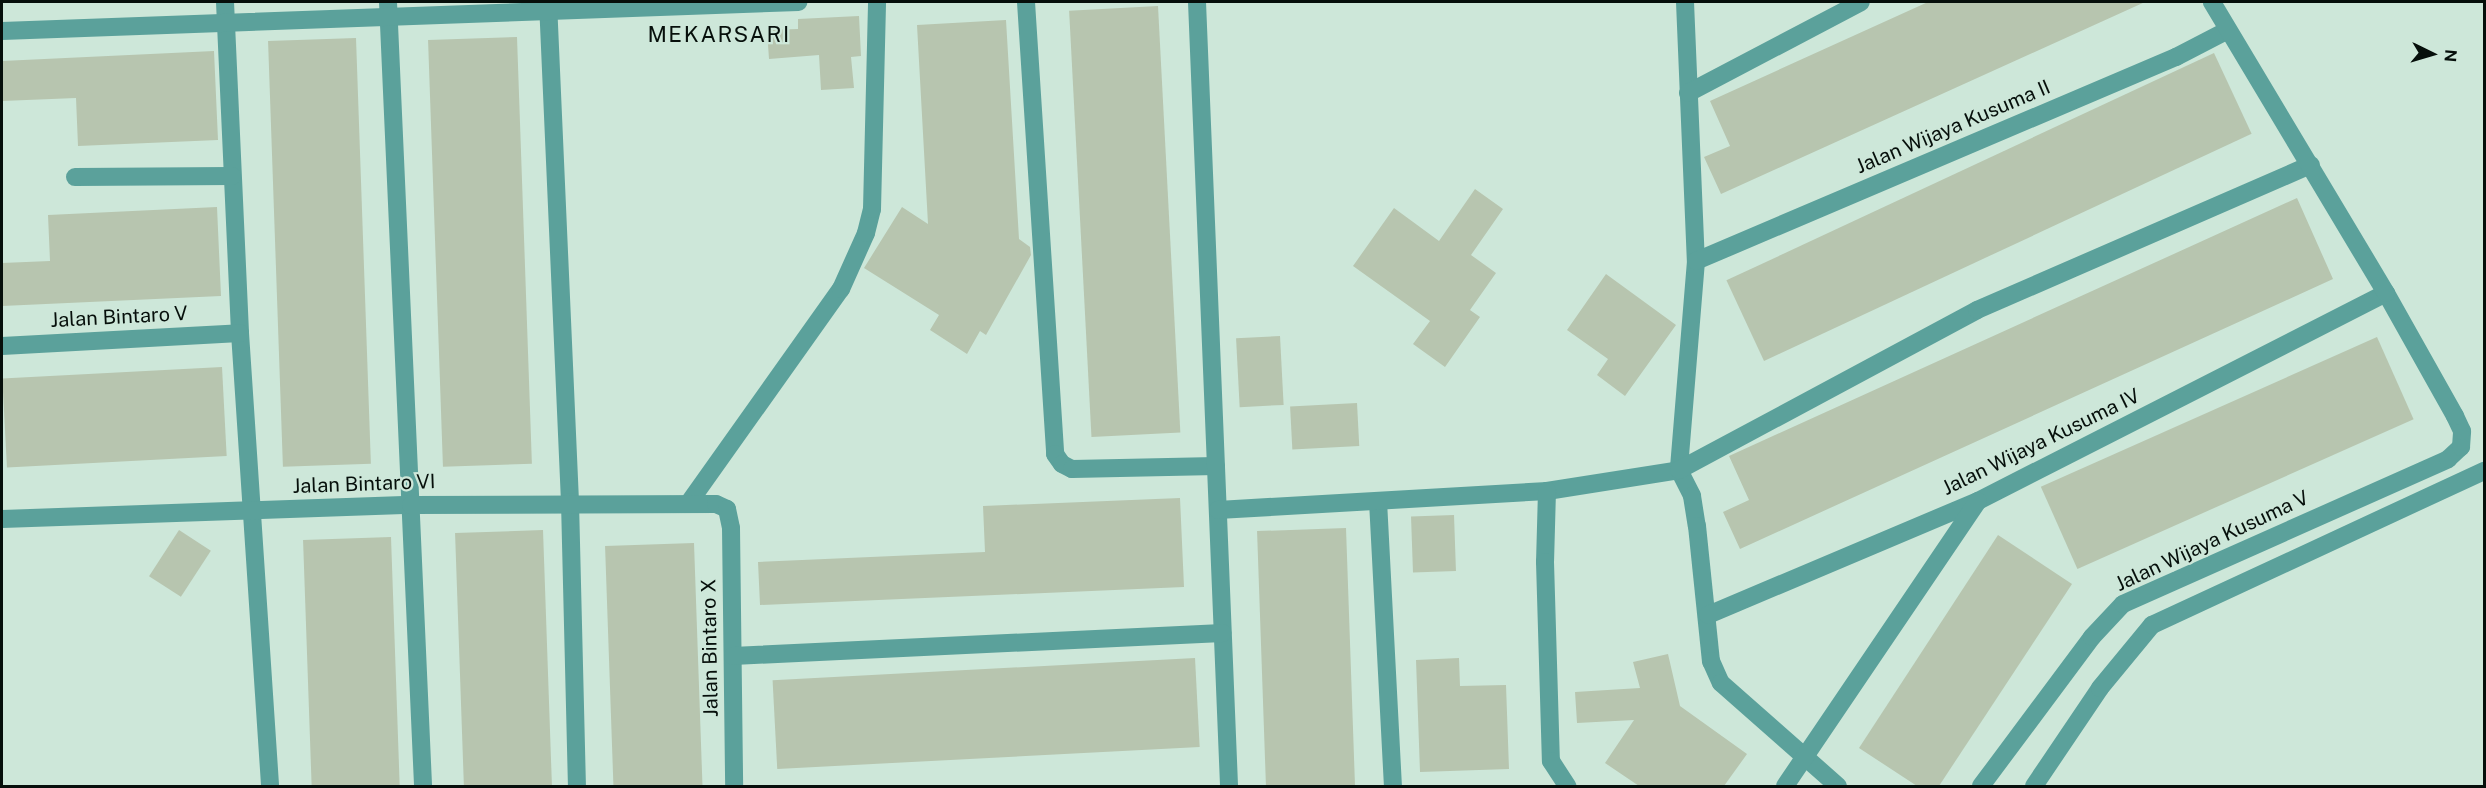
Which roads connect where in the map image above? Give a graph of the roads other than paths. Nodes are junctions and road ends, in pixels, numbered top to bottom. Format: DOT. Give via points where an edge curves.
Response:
graph roads {
  1 [pos="225,2"];
  2 [pos="798,2"];
  3 [pos="877,2"];
  4 [pos="1026,2"];
  5 [pos="1197,2"];
  6 [pos="1685,2"];
  7 [pos="1861,2"];
  8 [pos="2212,2"];
  9 [pos="709,3"];
  10 [pos="548,6"];
  11 [pos="389,9"];
  12 [pos="225,23"];
  13 [pos="2,31"];
  14 [pos="2226,31"];
  15 [pos="1688,93"];
  16 [pos="2311,165"];
  17 [pos="75,177"];
  18 [pos="232,177"];
  19 [pos="1696,261"];
  20 [pos="2386,293"];
  21 [pos="240,333"];
  22 [pos="2,346"];
  23 [pos="1216,466"];
  24 [pos="1678,470"];
  25 [pos="2484,471"];
  26 [pos="1547,491"];
  27 [pos="1378,501"];
  28 [pos="1978,501"];
  29 [pos="570,502"];
  30 [pos="688,504"];
  31 [pos="411,505"];
  32 [pos="252,510"];
  33 [pos="727,510"];
  34 [pos="1218,510"];
  35 [pos="2,519"];
  36 [pos="1708,615"];
  37 [pos="1222,633"];
  38 [pos="733,656"];
  39 [pos="1805,760"];
  40 [pos="270,786"];
  41 [pos="423,786"];
  42 [pos="577,786"];
  43 [pos="734,786"];
  44 [pos="1229,786"];
  45 [pos="1393,786"];
  46 [pos="1567,786"];
  47 [pos="1785,786"];
  48 [pos="1838,786"];
  49 [pos="1981,786"];
  50 [pos="2034,786"];
  1 -- 12 [label="street"];
  2 -- 9 [label="street"];
  3 -- 30 [label="street" via="872,209 866,233 841,290"];
  4 -- 23 [label="street" via="1055,454 1072,469"];
  5 -- 23 [label="street"];
  6 -- 15 [label="street"];
  7 -- 15 [label="street"];
  8 -- 14 [label="street"];
  9 -- 10 [label="street"];
  10 -- 11 [label="street"];
  10 -- 29 [label="street"];
  11 -- 12 [label="street"];
  11 -- 31 [label="street"];
  12 -- 13 [label="street"];
  12 -- 18 [label="street"];
  14 -- 16 [label="street"];
  14 -- 19 [label="street, Jalan Wijaya Kusuma II" via="2176,57"];
  15 -- 19 [label="street"];
  16 -- 20 [label="street"];
  16 -- 24 [label="street" via="1977,310"];
  17 -- 18 [label="street"];
  18 -- 21 [label="street"];
  19 -- 24 [label="street"];
  20 -- 28 [label="street, Jalan Wijaya Kusuma IV"];
  20 -- 49 [label="street, Jalan Wijaya Kusuma V" via="2455,416 2462,431 2461,447 2448,459 2123,604 2092,637"];
  21 -- 22 [label="street, Jalan Bintaro V"];
  21 -- 32 [label="street"];
  23 -- 34 [label="street"];
  24 -- 26 [label="street"];
  24 -- 36 [label="street" via="1692,496"];
  25 -- 50 [label="street" via="2152,625 2100,688"];
  26 -- 27 [label="street"];
  26 -- 46 [label="street" via="1545,562 1551,761"];
  27 -- 34 [label="street"];
  27 -- 45 [label="street"];
  28 -- 36 [label="street, Jalan Wijaya Kusuma IV"];
  28 -- 39 [label="street"];
  29 -- 30 [label="street, Jalan Bintaro VI"];
  29 -- 31 [label="street, Jalan Bintaro VI"];
  29 -- 42 [label="street"];
  30 -- 33 [label="street, Jalan Bintaro VI" via="716,504"];
  31 -- 32 [label="street, Jalan Bintaro VI"];
  31 -- 41 [label="street"];
  32 -- 35 [label="street, Jalan Bintaro VI"];
  32 -- 40 [label="street"];
  33 -- 38 [label="street, Jalan Bintaro X" via="731,528"];
  34 -- 37 [label="street"];
  36 -- 39 [label="street" via="1710,653 1717,676"];
  37 -- 38 [label="street"];
  37 -- 44 [label="street"];
  38 -- 43 [label="street, Jalan Bintaro X"];
  39 -- 47 [label="street"];
  39 -- 48 [label="street"];
}
